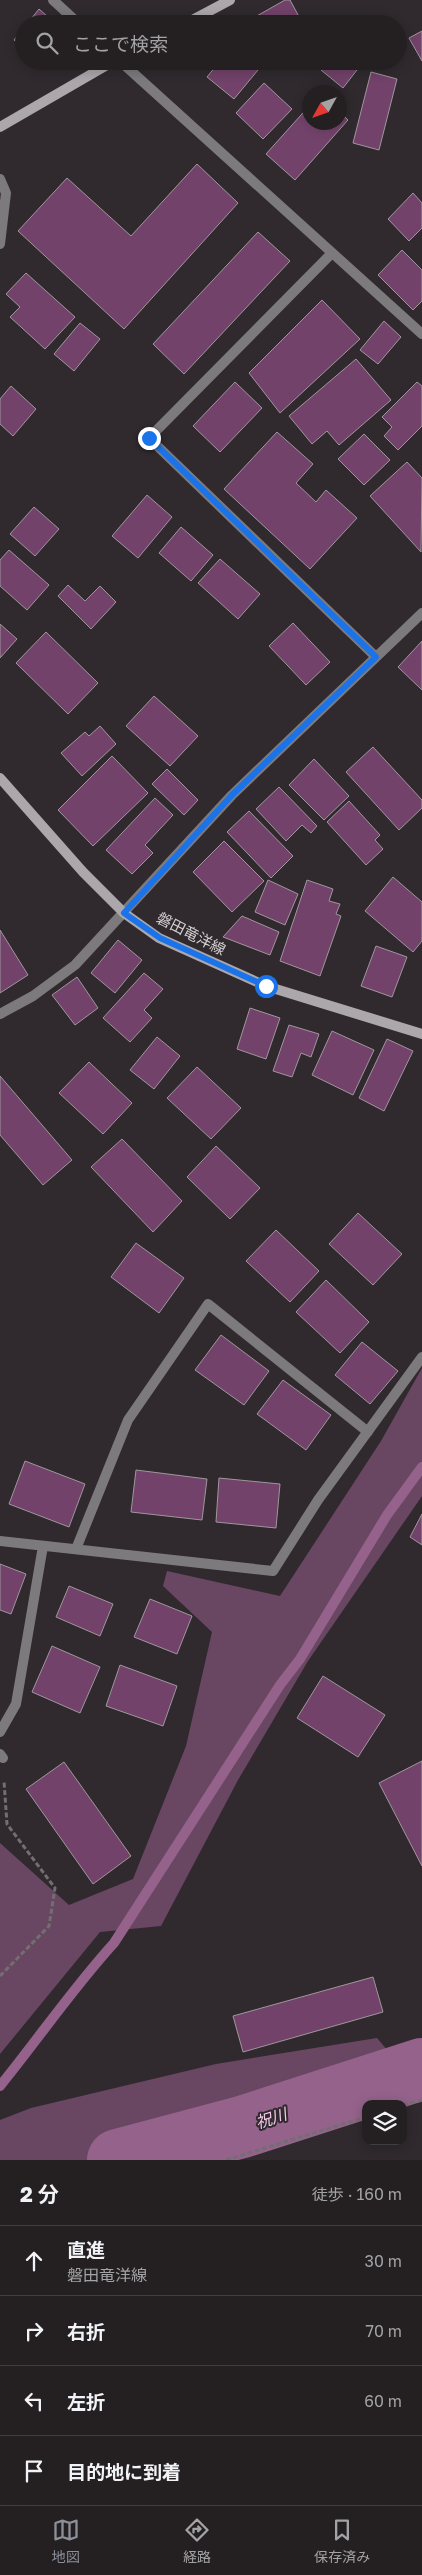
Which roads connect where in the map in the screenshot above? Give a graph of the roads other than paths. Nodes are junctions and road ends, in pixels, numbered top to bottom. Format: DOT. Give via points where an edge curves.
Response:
graph roads {
  1 [pos="53,0"];
  2 [pos="230,0"];
  3 [pos="69,15"];
  4 [pos="202,15"];
  5 [pos="98,70"];
  6 [pos="130,70"];
  7 [pos="0,127"];
  8 [pos="0,179"];
  9 [pos="0,244"];
  10 [pos="332,253"];
  11 [pos="421,332"];
  12 [pos="422,613"];
  13 [pos="376,657"];
  14 [pos="0,778"];
  15 [pos="124,913"];
  16 [pos="0,1014"];
  17 [pos="422,1034"];
  18 [pos="422,1357"];
  19 [pos="368,1432"];
  20 [pos="0,1540"];
  21 [pos="43,1546"];
  22 [pos="76,1549"];
  23 [pos="0,1732"];
  1 -- 3 [label="street"];
  2 -- 4 [label="main road"];
  5 -- 7 [label="main road"];
  6 -- 10 [label="street"];
  8 -- 9 [label="street" via="6,193"];
  10 -- 11 [label="street"];
  10 -- 13 [label="street" via="149,438"];
  12 -- 13 [label="street"];
  13 -- 15 [label="street" via="232,795"];
  14 -- 15 [label="main road, 磐田竜洋線"];
  15 -- 16 [label="street" via="75,965 34,996"];
  15 -- 17 [label="main road, 磐田竜洋線" via="160,938 266,986"];
  18 -- 19 [label="street"];
  19 -- 22 [label="street" via="318,1500 273,1571"];
  19 -- 22 [label="street" via="208,1304 128,1420"];
  20 -- 21 [label="street"];
  21 -- 22 [label="street"];
  21 -- 23 [label="street" via="16,1704"];
}
